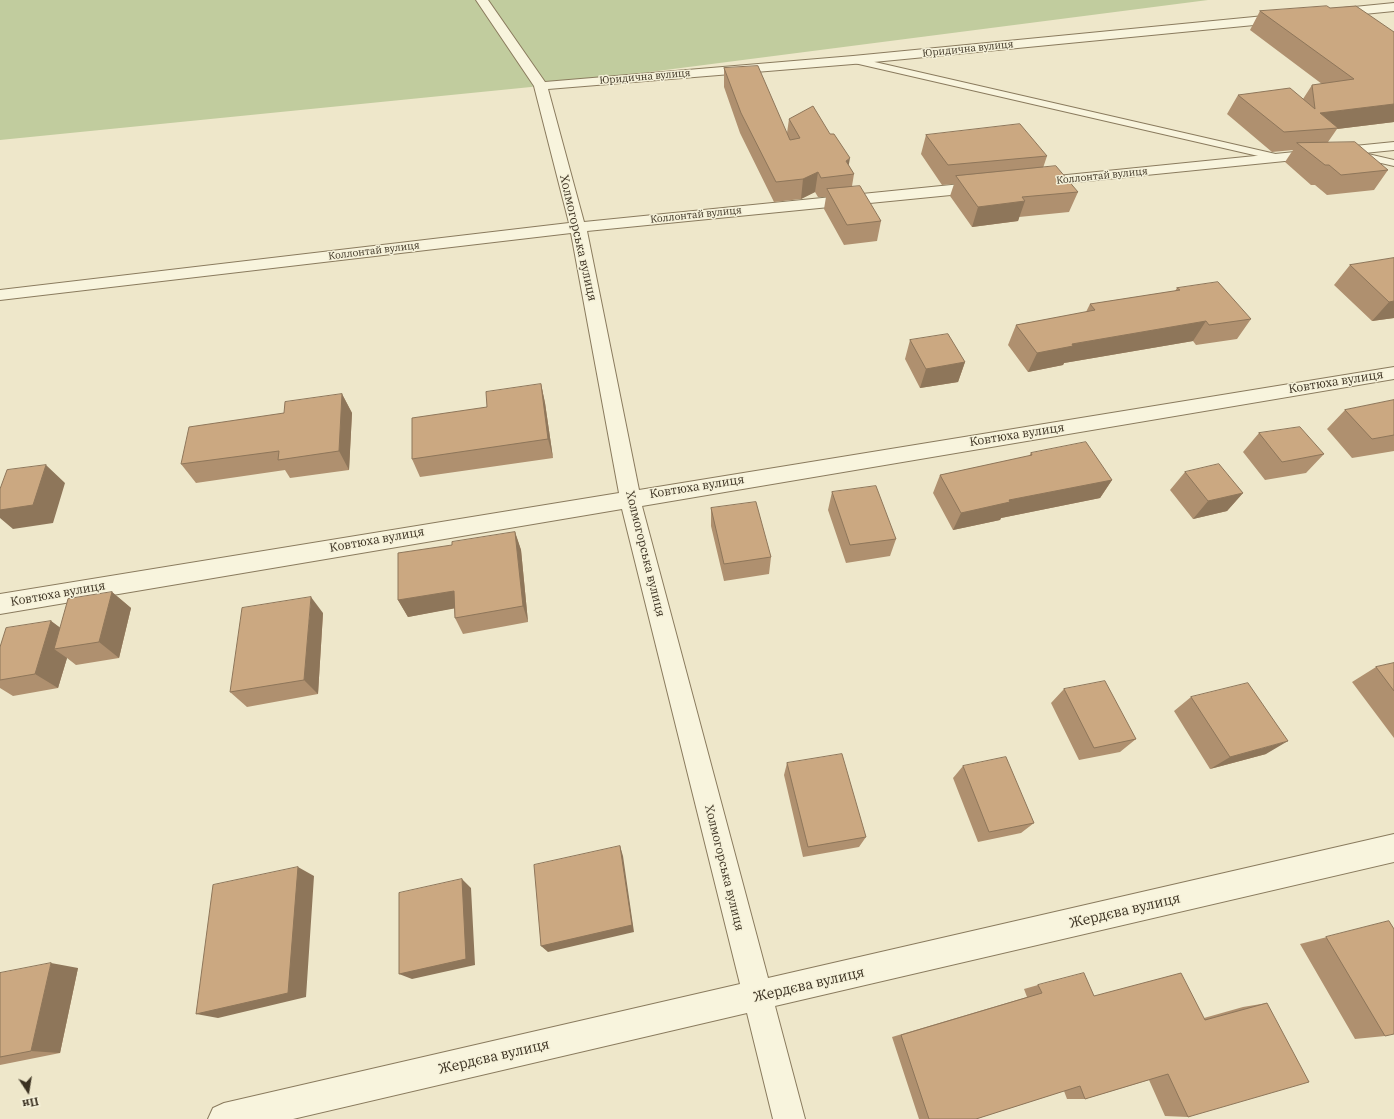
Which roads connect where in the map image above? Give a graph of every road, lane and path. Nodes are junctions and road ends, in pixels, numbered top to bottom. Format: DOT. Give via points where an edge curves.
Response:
graph roads {
  1 [pos="482,1"];
  2 [pos="1394,7"];
  3 [pos="1325,14"];
  4 [pos="1294,17"];
  5 [pos="853,60"];
  6 [pos="540,86"];
  7 [pos="1394,146"];
  8 [pos="1280,158"];
  9 [pos="1394,163"];
  10 [pos="1020,184"];
  11 [pos="996,186"];
  12 [pos="578,227"];
  13 [pos="0,295"];
  14 [pos="1394,373"];
  15 [pos="630,498"];
  16 [pos="0,604"];
  17 [pos="1394,848"];
  18 [pos="757,997"];
  19 [pos="224,1119"];
  20 [pos="789,1119"];
  1 -- 6 [label="street, Холмогорська вулиця"];
  2 -- 3 [label="street"];
  4 -- 5 [label="street, Юридична вулиця"];
  5 -- 6 [label="street, Юридична вулиця"];
  5 -- 8 [label="lane"];
  6 -- 12 [label="street, Холмогорська вулиця"];
  7 -- 8 [label="street, Коллонтай вулиця"];
  8 -- 9 [label="lane" via="1368,157"];
  8 -- 10 [label="street, Коллонтай вулиця"];
  11 -- 12 [label="street, Коллонтай вулиця"];
  12 -- 13 [label="street, Коллонтай вулиця"];
  12 -- 15 [label="street, Холмогорська вулиця"];
  14 -- 15 [label="street, Ковтюха вулиця"];
  15 -- 16 [label="street, Ковтюха вулиця"];
  15 -- 18 [label="street, Холмогорська вулиця"];
  17 -- 18 [label="street, Жердєва вулиця"];
  18 -- 19 [label="street, Жердєва вулиця"];
  18 -- 20 [label="street, Холмогорська вулиця"];
}
